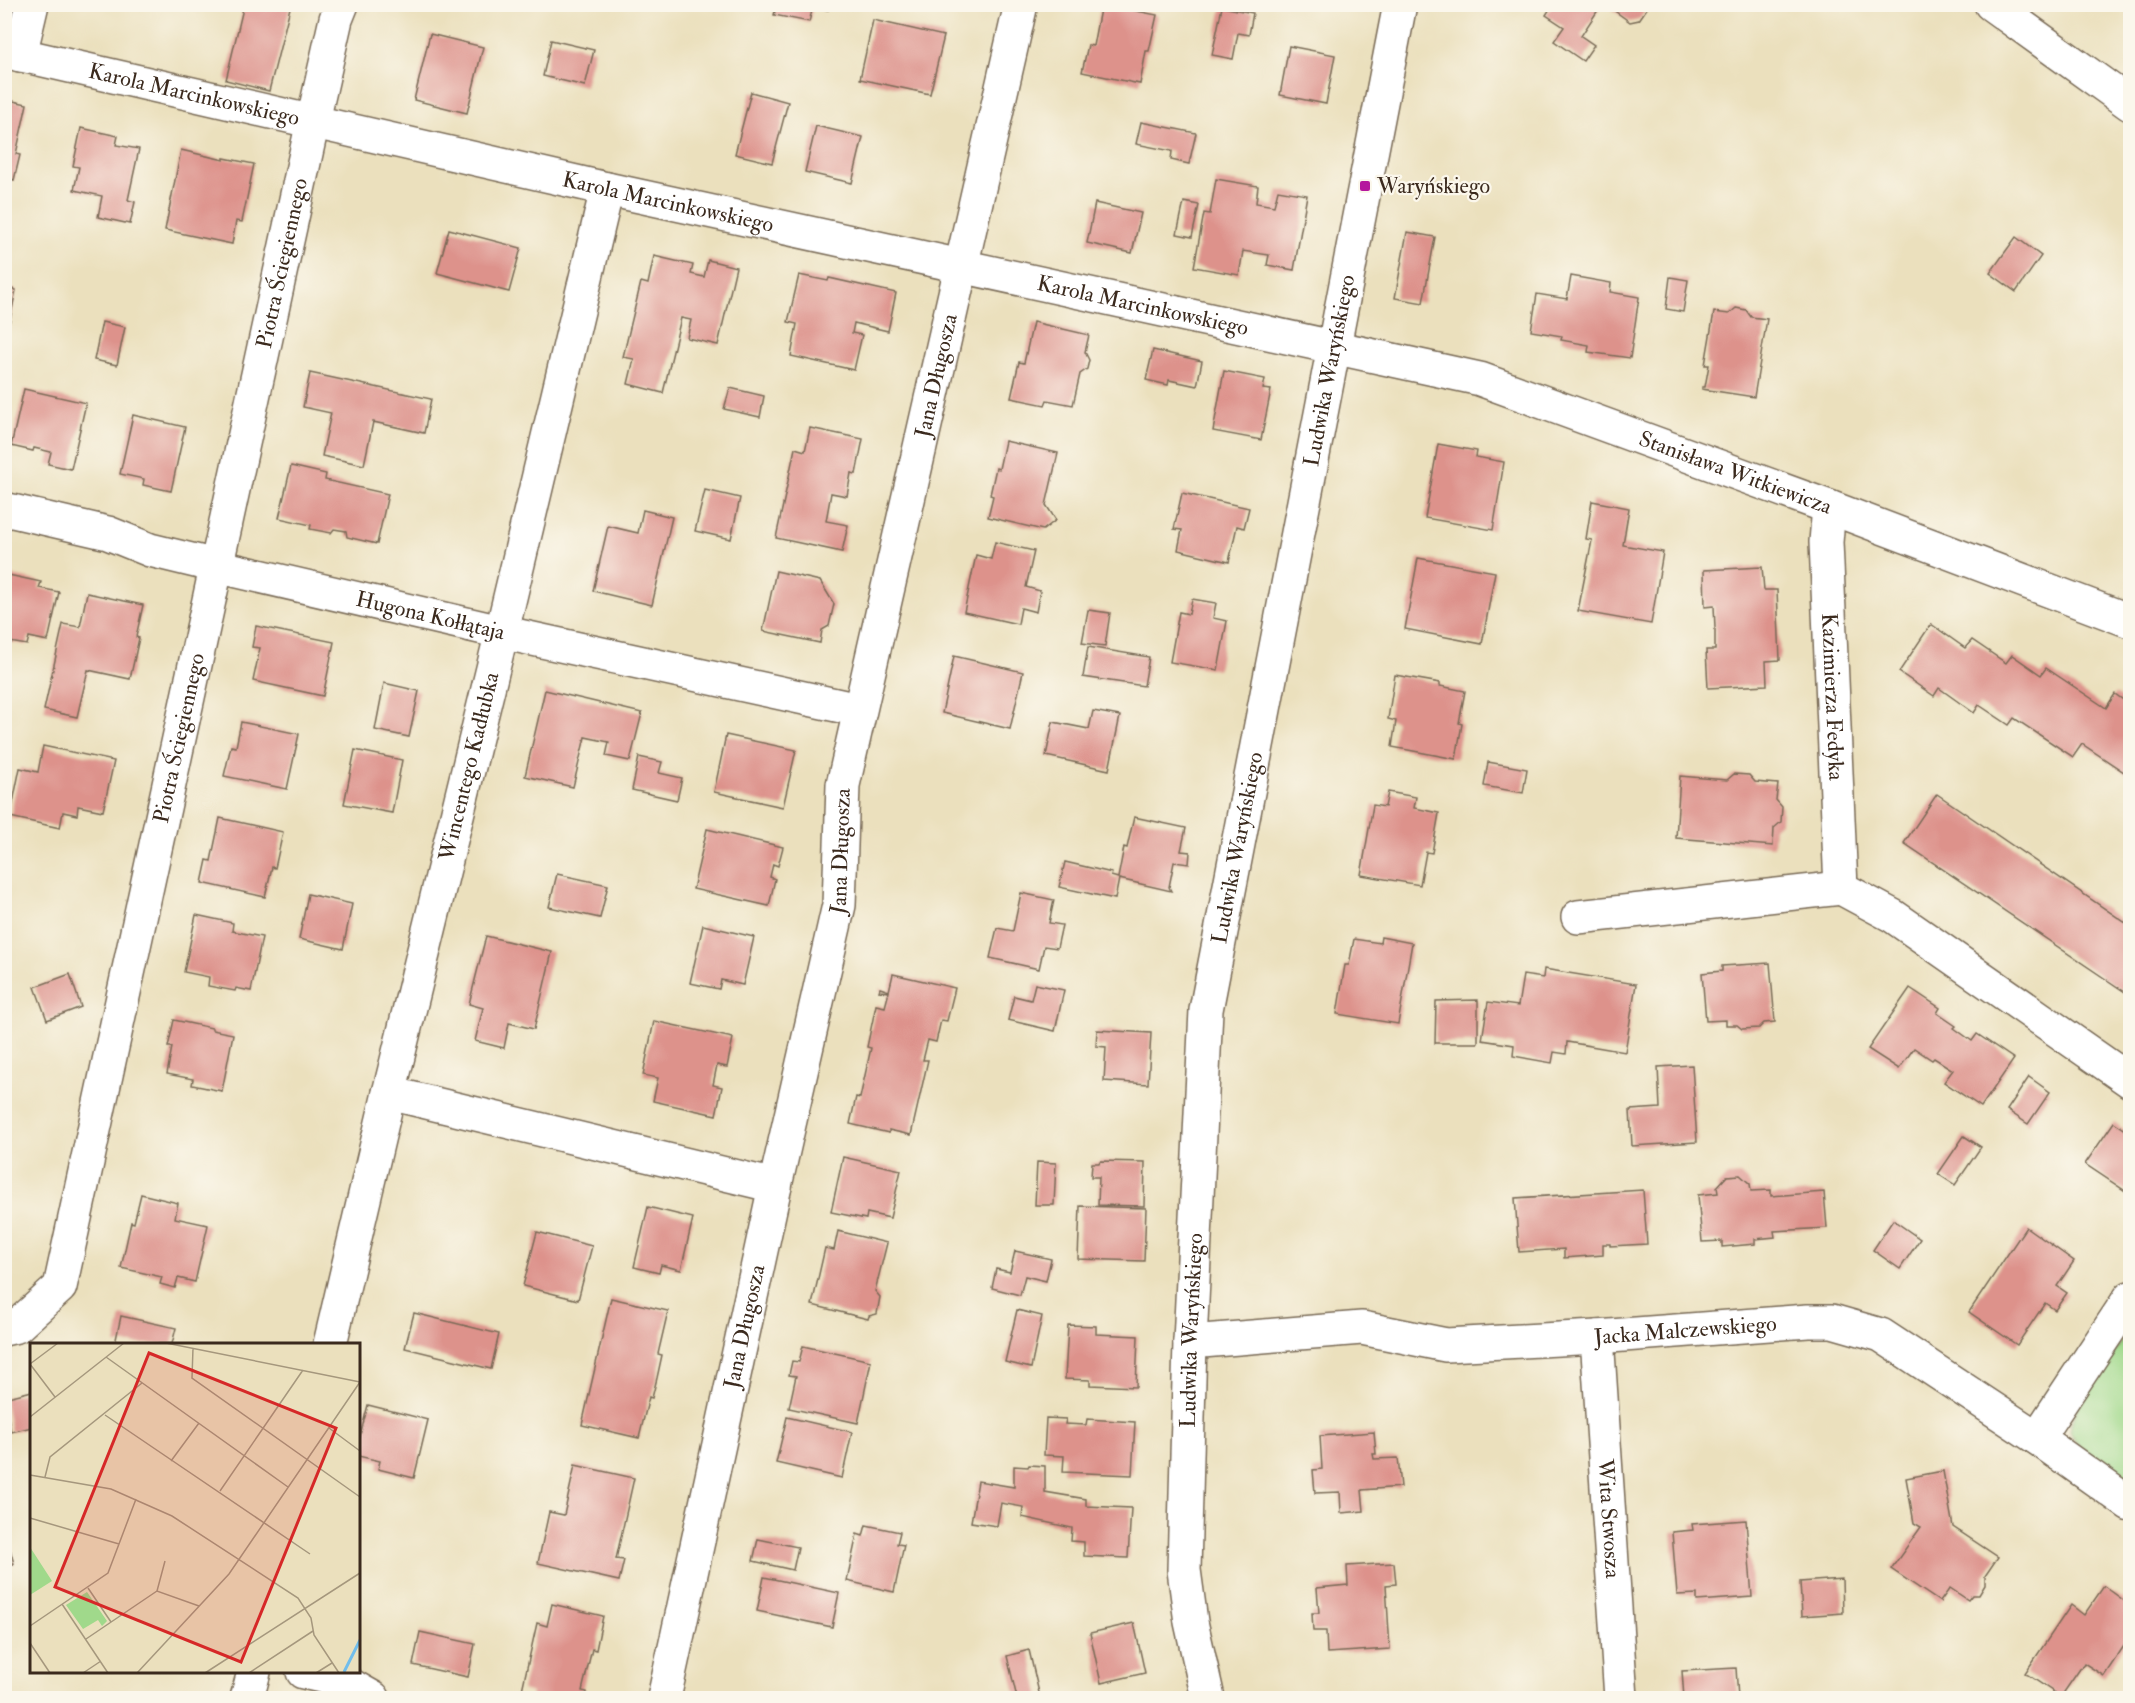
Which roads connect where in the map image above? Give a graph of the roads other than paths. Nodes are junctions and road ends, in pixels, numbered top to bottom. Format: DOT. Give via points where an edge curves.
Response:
graph roads {
  1 [pos="33,4"];
  2 [pos="342,4"];
  3 [pos="1021,4"];
  4 [pos="1400,4"];
  5 [pos="1991,4"];
  6 [pos="12,53"];
  7 [pos="2130,104"];
  8 [pos="313,121"];
  9 [pos="607,189"];
  10 [pos="960,264"];
  11 [pos="1334,346"];
  12 [pos="1829,507"];
  13 [pos="4,509"];
  14 [pos="216,566"];
  15 [pos="2130,621"];
  16 [pos="501,632"];
  17 [pos="859,710"];
  18 [pos="1841,888"];
  19 [pos="1578,917"];
  20 [pos="2130,1081"];
  21 [pos="388,1093"];
  22 [pos="775,1186"];
  23 [pos="2130,1298"];
  24 [pos="4,1329"];
  25 [pos="1597,1337"];
  26 [pos="1190,1342"];
  27 [pos="330,1343"];
  28 [pos="2037,1438"];
  29 [pos="2130,1504"];
  30 [pos="253,1673"];
  31 [pos="311,1673"];
  32 [pos="247,1698"];
  33 [pos="373,1698"];
  34 [pos="664,1698"];
  35 [pos="1208,1698"];
  36 [pos="1621,1698"];
  1 -- 6 [label="street"];
  2 -- 8 [label="street, Piotra Ściegiennego"];
  3 -- 10 [label="street, Jana Długosza"];
  4 -- 11 [label="street, Ludwika Waryńskiego"];
  5 -- 7 [label="street"];
  6 -- 8 [label="street, Karola Marcinkowskiego"];
  8 -- 9 [label="street, Karola Marcinkowskiego"];
  8 -- 14 [label="street, Piotra Ściegiennego"];
  9 -- 10 [label="street, Karola Marcinkowskiego"];
  9 -- 16 [label="street, Wincentego Kadłubka"];
  10 -- 11 [label="street, Karola Marcinkowskiego"];
  10 -- 17 [label="street, Jana Długosza"];
  11 -- 12 [label="street, Stanisława Witkiewicza" via="1480,379"];
  11 -- 26 [label="street, Ludwika Waryńskiego" via="1206,1010"];
  12 -- 15 [label="street, Stanisława Witkiewicza"];
  12 -- 18 [label="street, Kazimierza Fedyka" via="1826,542"];
  13 -- 14 [label="street, Hugona Kołłątaja" via="108,533 150,550"];
  14 -- 16 [label="street, Hugona Kołłątaja"];
  14 -- 24 [label="street, Piotra Ściegiennego" via="60,1287 17,1326"];
  16 -- 17 [label="street, Hugona Kołłątaja"];
  16 -- 21 [label="street, Wincentego Kadłubka"];
  17 -- 22 [label="street, Jana Długosza" via="843,785 839,905"];
  18 -- 19 [label="street"];
  18 -- 20 [label="street" via="1893,916"];
  21 -- 22 [label="street"];
  21 -- 27 [label="street, Wincentego Kadłubka"];
  22 -- 34 [label="street, Jana Długosza"];
  23 -- 28 [label="street"];
  25 -- 26 [label="street, Jacka Malczewskiego" via="1446,1345 1362,1328"];
  25 -- 28 [label="street, Jacka Malczewskiego" via="1808,1321 1855,1326 1881,1335"];
  25 -- 36 [label="street, Wita Stwosza"];
  26 -- 35 [label="street, Ludwika Waryńskiego" via="1184,1570"];
  28 -- 29 [label="street, Jacka Malczewskiego"];
  30 -- 32 [label="street"];
  31 -- 33 [label="street" via="343,1681"];
}
